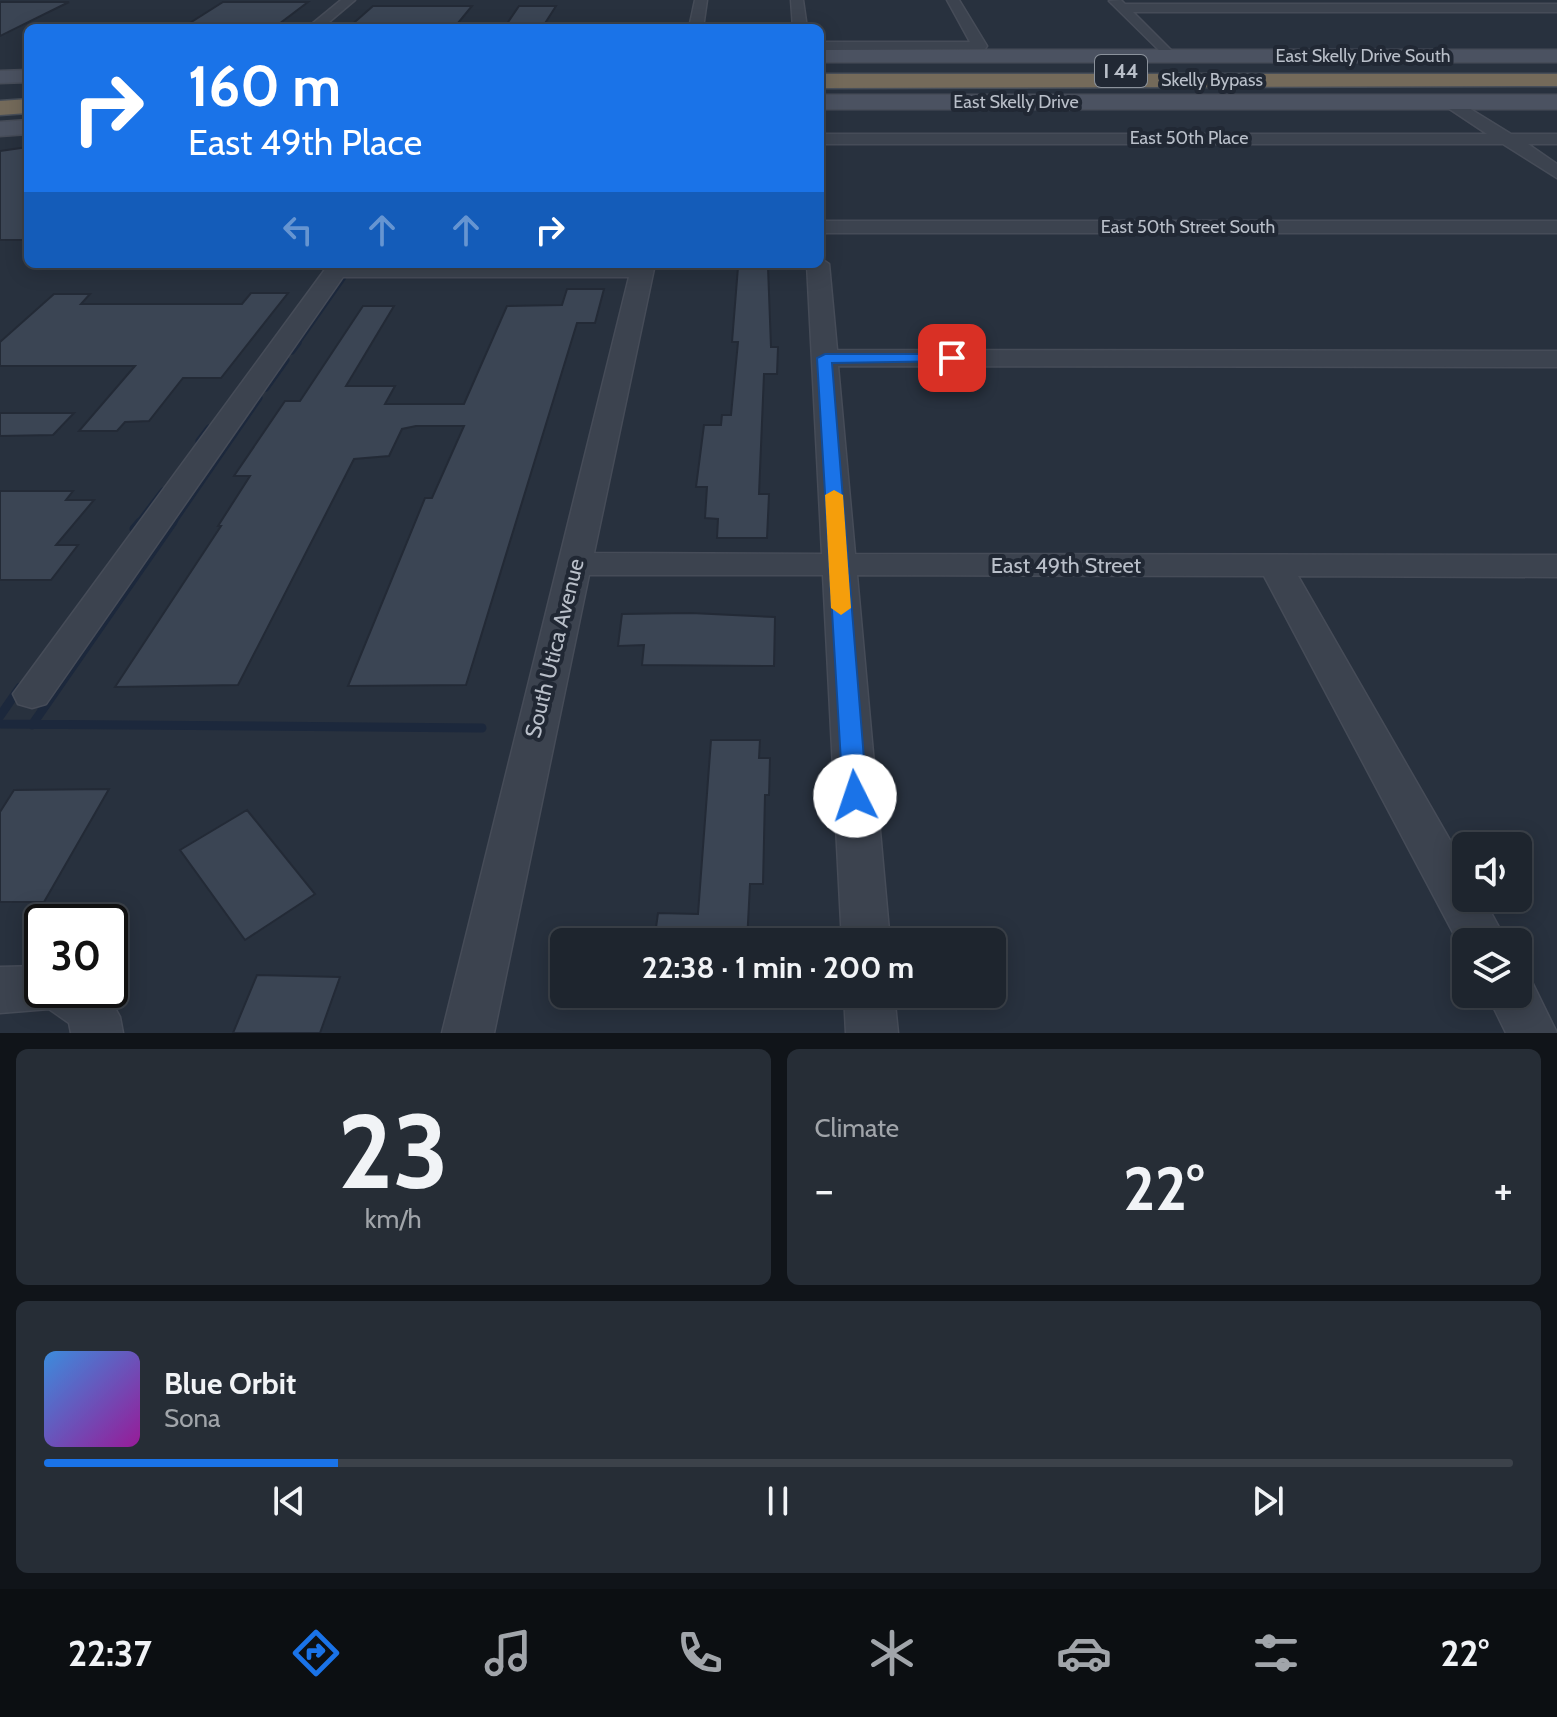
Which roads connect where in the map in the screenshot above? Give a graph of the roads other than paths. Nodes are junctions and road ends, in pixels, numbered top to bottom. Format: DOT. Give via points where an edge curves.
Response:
graph roads {
  1 [pos="349,0"];
  2 [pos="701,0"];
  3 [pos="797,0"];
  4 [pos="953,0"];
  5 [pos="1118,4"];
  6 [pos="1557,8"];
  7 [pos="319,24"];
  8 [pos="697,24"];
  9 [pos="800,24"];
  10 [pos="824,46"];
  11 [pos="824,56"];
  12 [pos="1169,56"];
  13 [pos="1557,56"];
  14 [pos="1557,64"];
  15 [pos="824,71"];
  16 [pos="1422,71"];
  17 [pos="1557,71"];
  18 [pos="24,76"];
  19 [pos="0,77"];
  20 [pos="1335,80"];
  21 [pos="1557,80"];
  22 [pos="824,81"];
  23 [pos="1557,89"];
  24 [pos="24,93"];
  25 [pos="0,94"];
  26 [pos="824,102"];
  27 [pos="1451,102"];
  28 [pos="1557,102"];
  29 [pos="24,104"];
  30 [pos="0,106"];
  31 [pos="24,127"];
  32 [pos="0,129"];
  33 [pos="1506,138"];
  34 [pos="824,139"];
  35 [pos="1557,139"];
  36 [pos="1557,172"];
  37 [pos="824,227"];
  38 [pos="1557,227"];
  39 [pos="338,268"];
  40 [pos="643,268"];
  41 [pos="818,268"];
  42 [pos="825,358"];
  43 [pos="1557,359"];
  44 [pos="574,564"];
  45 [pos="838,565"];
  46 [pos="1275,565"];
  47 [pos="1557,566"];
  48 [pos="32,694"];
  49 [pos="865,928"];
  50 [pos="1475,928"];
  51 [pos="24,989"];
  52 [pos="0,990"];
  53 [pos="90,1008"];
  54 [pos="870,1008"];
  55 [pos="1520,1008"];
  56 [pos="97,1030"];
  57 [pos="468,1033"];
  58 [pos="872,1033"];
  59 [pos="1533,1033"];
  1 -- 7 [label="street"];
  2 -- 8 [label="street"];
  3 -- 9 [label="street"];
  4 -- 10 [label="street" via="980,46"];
  5 -- 6 [label="street"];
  5 -- 12 [label="street"];
  11 -- 12 [label="main road"];
  12 -- 13 [label="main road, East Skelly Drive South"];
  14 -- 16 [label="highway"];
  15 -- 16 [label="highway, Skelly Bypass / I 44"];
  16 -- 17 [label="highway, Skelly Bypass / I 44"];
  18 -- 19 [label="main road"];
  20 -- 21 [label="highway, Skelly Bypass / I 44"];
  20 -- 22 [label="highway, Skelly Bypass / I 44"];
  20 -- 23 [label="highway"];
  24 -- 25 [label="highway"];
  26 -- 27 [label="main road, East Skelly Drive"];
  27 -- 28 [label="main road"];
  27 -- 33 [label="street"];
  29 -- 30 [label="highway"];
  31 -- 32 [label="main road"];
  33 -- 34 [label="street, East 50th Place"];
  33 -- 35 [label="street, East 50th Place"];
  33 -- 36 [label="street"];
  37 -- 38 [label="street, East 50th Street South"];
  39 -- 48 [label="street"];
  40 -- 44 [label="street, South Utica Avenue"];
  41 -- 42 [label="street"];
  42 -- 43 [label="street"];
  42 -- 45 [label="street"];
  44 -- 45 [label="street, East 49th Street"];
  44 -- 57 [label="street, South Utica Avenue"];
  45 -- 46 [label="street, East 49th Street"];
  45 -- 49 [label="street"];
  46 -- 47 [label="street, East 49th Street"];
  46 -- 50 [label="street"];
  51 -- 52 [label="street"];
  53 -- 56 [label="street"];
  54 -- 58 [label="street"];
  55 -- 59 [label="street"];
}
